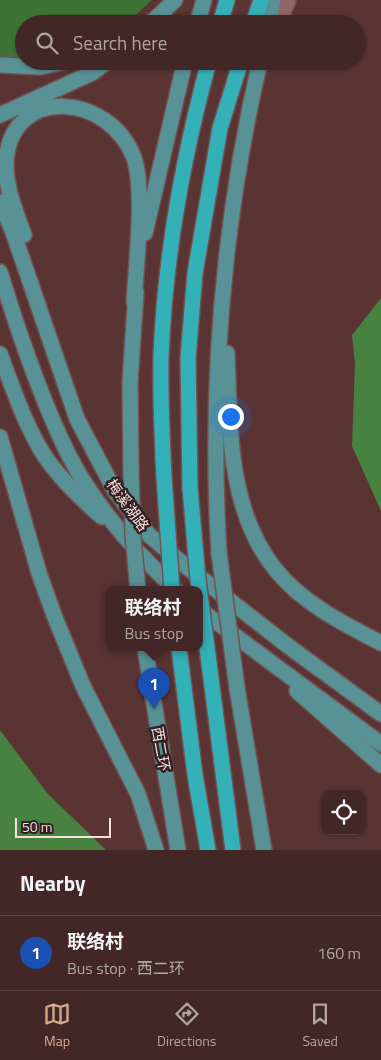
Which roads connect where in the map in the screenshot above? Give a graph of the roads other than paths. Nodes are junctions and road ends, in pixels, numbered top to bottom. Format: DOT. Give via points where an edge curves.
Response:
graph roads {
  1 [pos="175,0"];
  2 [pos="204,0"];
  3 [pos="227,0"];
  4 [pos="261,0"];
  5 [pos="273,0"];
  6 [pos="288,0"];
  7 [pos="159,15"];
  8 [pos="199,15"];
  9 [pos="223,15"];
  10 [pos="256,15"];
  11 [pos="270,15"];
  12 [pos="282,15"];
  13 [pos="0,64"];
  14 [pos="15,65"];
  15 [pos="96,70"];
  16 [pos="183,70"];
  17 [pos="207,70"];
  18 [pos="238,70"];
  19 [pos="258,70"];
  20 [pos="260,70"];
  21 [pos="255,83"];
  22 [pos="0,115"];
  23 [pos="0,202"];
  24 [pos="0,272"];
  25 [pos="225,281"];
  26 [pos="134,302"];
  27 [pos="0,354"];
  28 [pos="78,419"];
  29 [pos="0,437"];
  30 [pos="122,533"];
  31 [pos="138,586"];
  32 [pos="172,586"];
  33 [pos="172,586"];
  34 [pos="199,586"];
  35 [pos="203,612"];
  36 [pos="203,618"];
  37 [pos="381,643"];
  38 [pos="288,646"];
  39 [pos="254,649"];
  40 [pos="145,651"];
  41 [pos="179,651"];
  42 [pos="381,701"];
  43 [pos="381,714"];
  44 [pos="381,744"];
  45 [pos="381,765"];
  46 [pos="251,773"];
  47 [pos="156,850"];
  48 [pos="178,850"];
  49 [pos="208,850"];
  50 [pos="233,850"];
  51 [pos="264,850"];
  52 [pos="270,850"];
  1 -- 7 [label="main road"];
  2 -- 8 [label="main road"];
  3 -- 9 [label="highway"];
  4 -- 10 [label="highway"];
  5 -- 11 [label="main road"];
  6 -- 12 [label="street"];
  13 -- 14 [label="main road"];
  15 -- 22 [label="main road"];
  16 -- 26 [label="main road" via="147,219"];
  17 -- 32 [label="highway, bridge" via="191,128 177,204 161,355 161,416"];
  18 -- 34 [label="highway, bridge" via="220,128 195,273 188,358 190,488"];
  19 -- 21 [label="main road"];
  20 -- 21 [label="street"];
  21 -- 25 [label="main road" via="230,224"];
  23 -- 28 [label="main road, 梅溪湖路"];
  24 -- 30 [label="main road, 梅溪湖路" via="60,438"];
  25 -- 37 [label="main road" via="234,459 248,522 275,569 292,586 346,626"];
  25 -- 46 [label="main road, bridge" via="217,377 215,490 219,553"];
  26 -- 28 [label="main road" via="138,182 133,157 116,127 105,119 91,111 63,105 49,107 29,118 15,132 9,146 7,177"];
  26 -- 31 [label="main road, bridge" via="130,382 131,470"];
  27 -- 30 [label="main road" via="42,452 62,478"];
  28 -- 38 [label="main road, 梅溪湖路" via="115,491 149,535"];
  29 -- 47 [label="main road" via="54,615 83,686 138,794"];
  30 -- 33 [label="main road, 梅溪湖路" via="144,561"];
  35 -- 39 [label="main road"];
  36 -- 50 [label="highway, bridge"];
  38 -- 42 [label="main road"];
  38 -- 43 [label="main road, 梅溪湖路"];
  39 -- 44 [label="main road"];
  39 -- 45 [label="main road" via="323,716"];
  40 -- 48 [label="main road, 西二环"];
  41 -- 49 [label="highway"];
  46 -- 51 [label="main road"];
  46 -- 52 [label="main road"];
}
